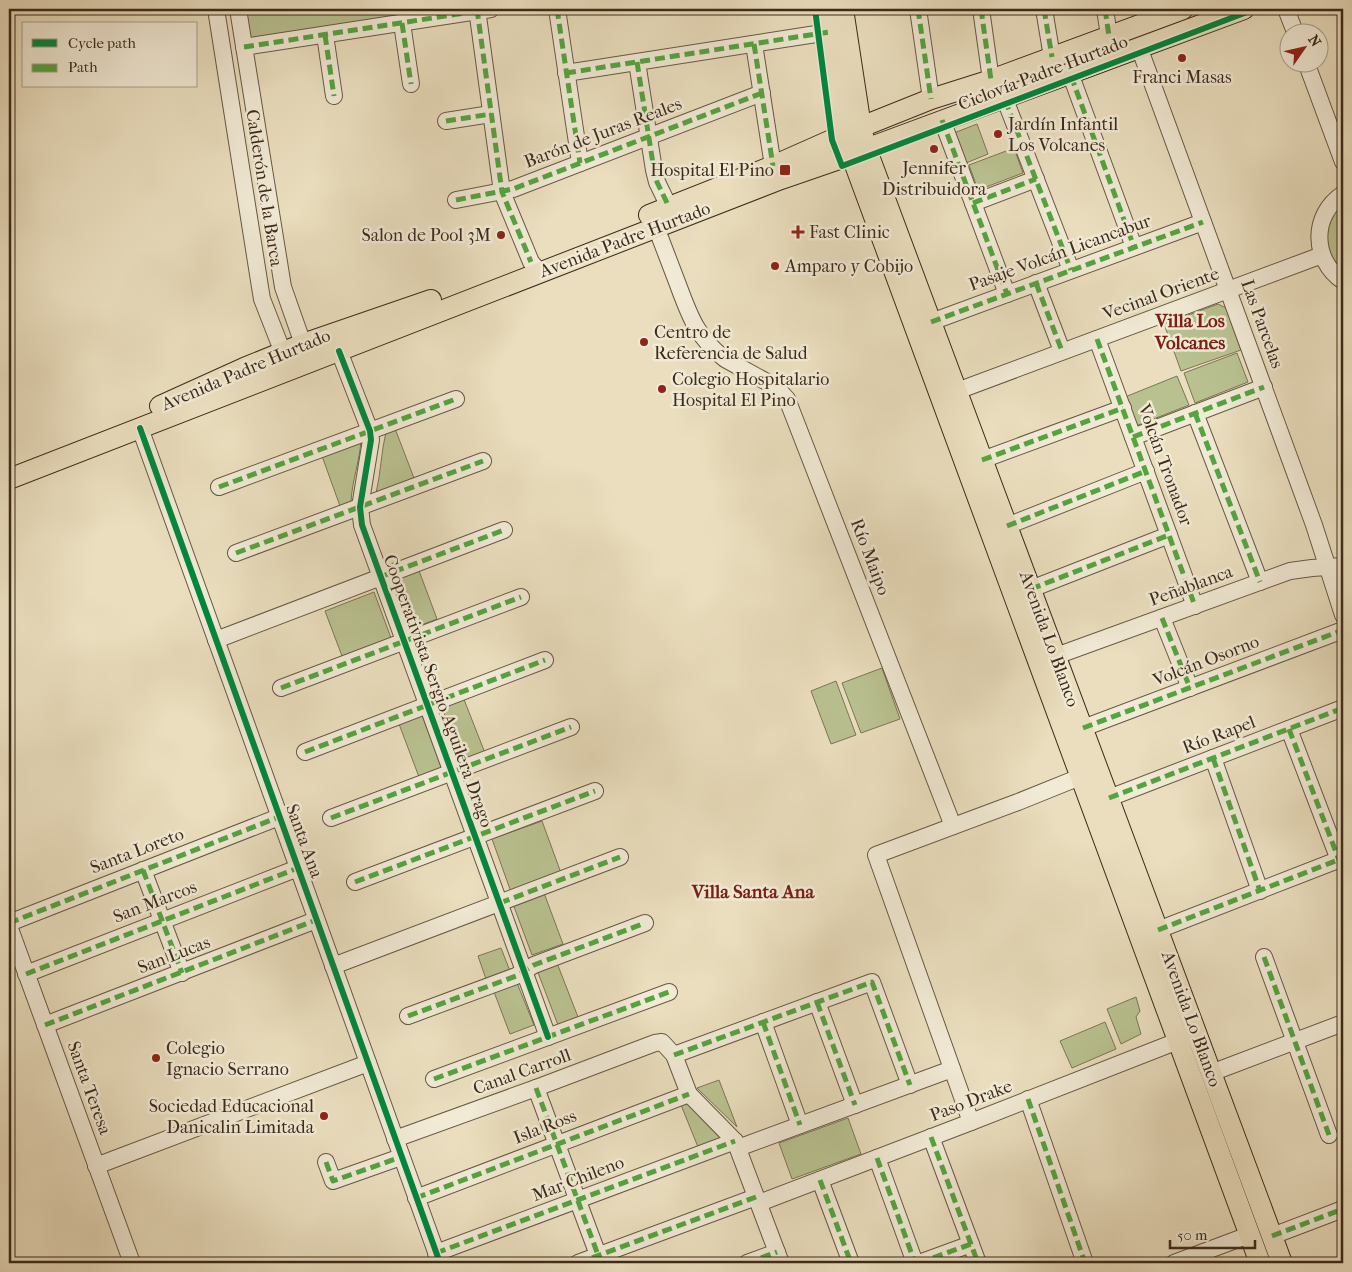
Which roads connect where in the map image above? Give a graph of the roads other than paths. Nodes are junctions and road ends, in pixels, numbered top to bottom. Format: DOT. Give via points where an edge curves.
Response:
graph roads {
  1 [pos="216,9"];
  2 [pos="238,9"];
  3 [pos="482,9"];
  4 [pos="557,9"];
  5 [pos="826,9"];
  6 [pos="843,9"];
  7 [pos="918,9"];
  8 [pos="981,9"];
  9 [pos="1044,9"];
  10 [pos="1106,9"];
  11 [pos="1244,9"];
  12 [pos="1286,9"];
  13 [pos="1174,10"];
  14 [pos="1291,22"];
  15 [pos="402,23"];
  16 [pos="829,32"];
  17 [pos="325,35"];
  18 [pos="1109,36"];
  19 [pos="754,44"];
  20 [pos="244,47"];
  21 [pos="1139,47"];
  22 [pos="1052,57"];
  23 [pos="637,62"];
  24 [pos="566,72"];
  25 [pos="1310,72"];
  26 [pos="1070,73"];
  27 [pos="991,80"];
  28 [pos="411,84"];
  29 [pos="762,93"];
  30 [pos="334,96"];
  31 [pos="1004,97"];
  32 [pos="931,99"];
  33 [pos="492,114"];
  34 [pos="942,120"];
  35 [pos="446,121"];
  36 [pos="853,130"];
  37 [pos="648,137"];
  38 [pos="859,151"];
  39 [pos="1343,162"];
  40 [pos="580,163"];
  41 [pos="773,166"];
  42 [pos="1036,179"];
  43 [pos="502,192"];
  44 [pos="1343,194"];
  45 [pos="456,200"];
  46 [pos="973,203"];
  47 [pos="664,220"];
  48 [pos="1203,222"];
  49 [pos="1134,247"];
  50 [pos="1322,255"];
  51 [pos="536,267"];
  52 [pos="280,270"];
  53 [pos="1071,270"];
  54 [pos="258,276"];
  55 [pos="1343,281"];
  56 [pos="1036,283"];
  57 [pos="1228,291"];
  58 [pos="1007,294"];
  59 [pos="931,322"];
  60 [pos="1097,338"];
  61 [pos="339,351"];
  62 [pos="1062,352"];
  63 [pos="295,357"];
  64 [pos="1264,387"];
  65 [pos="957,391"];
  66 [pos="456,399"];
  67 [pos="1122,408"];
  68 [pos="1195,413"];
  69 [pos="140,428"];
  70 [pos="370,431"];
  71 [pos="1133,437"];
  72 [pos="982,460"];
  73 [pos="483,461"];
  74 [pos="9,464"];
  75 [pos="1146,471"];
  76 [pos="9,479"];
  77 [pos="219,486"];
  78 [pos="360,507"];
  79 [pos="1007,526"];
  80 [pos="504,530"];
  81 [pos="1169,535"];
  82 [pos="236,554"];
  83 [pos="1335,566"];
  84 [pos="380,577"];
  85 [pos="1260,582"];
  86 [pos="1030,589"];
  87 [pos="521,597"];
  88 [pos="1195,606"];
  89 [pos="1343,615"];
  90 [pos="1162,618"];
  91 [pos="1343,630"];
  92 [pos="216,640"];
  93 [pos="404,641"];
  94 [pos="1056,656"];
  95 [pos="545,660"];
  96 [pos="281,688"];
  97 [pos="1190,688"];
  98 [pos="427,705"];
  99 [pos="1343,708"];
  100 [pos="571,727"];
  101 [pos="1083,728"];
  102 [pos="1289,729"];
  103 [pos="305,752"];
  104 [pos="1213,758"];
  105 [pos="452,772"];
  106 [pos="1080,777"];
  107 [pos="595,791"];
  108 [pos="1108,798"];
  109 [pos="279,817"];
  110 [pos="331,818"];
  111 [pos="953,826"];
  112 [pos="475,836"];
  113 [pos="620,857"];
  114 [pos="1341,859"];
  115 [pos="298,868"];
  116 [pos="143,870"];
  117 [pos="355,882"];
  118 [pos="1260,890"];
  119 [pos="500,903"];
  120 [pos="316,920"];
  121 [pos="162,921"];
  122 [pos="646,923"];
  123 [pos="9,925"];
  124 [pos="1158,930"];
  125 [pos="1264,957"];
  126 [pos="333,966"];
  127 [pos="524,970"];
  128 [pos="182,973"];
  129 [pos="26,974"];
  130 [pos="669,992"];
  131 [pos="817,1002"];
  132 [pos="408,1016"];
  133 [pos="763,1022"];
  134 [pos="1343,1023"];
  135 [pos="45,1025"];
  136 [pos="1197,1034"];
  137 [pos="548,1037"];
  138 [pos="1177,1040"];
  139 [pos="1294,1041"];
  140 [pos="674,1055"];
  141 [pos="368,1063"];
  142 [pos="952,1069"];
  143 [pos="1211,1073"];
  144 [pos="434,1079"];
  145 [pos="910,1085"];
  146 [pos="536,1088"];
  147 [pos="689,1094"];
  148 [pos="1028,1100"];
  149 [pos="855,1105"];
  150 [pos="971,1122"];
  151 [pos="800,1125"];
  152 [pos="1329,1135"];
  153 [pos="931,1137"];
  154 [pos="395,1139"];
  155 [pos="557,1144"];
  156 [pos="736,1145"];
  157 [pos="401,1157"];
  158 [pos="877,1158"];
  159 [pos="326,1162"];
  160 [pos="96,1166"];
  161 [pos="820,1180"];
  162 [pos="416,1198"];
  163 [pos="578,1200"];
  164 [pos="757,1200"];
  165 [pos="1343,1209"];
  166 [pos="1249,1234"];
  167 [pos="1272,1236"];
  168 [pos="971,1244"];
  169 [pos="438,1258"];
  170 [pos="779,1258"];
  171 [pos="599,1260"];
  172 [pos="132,1263"];
  173 [pos="578,1263"];
  174 [pos="747,1263"];
  175 [pos="852,1263"];
  176 [pos="917,1263"];
  177 [pos="978,1263"];
  178 [pos="1085,1263"];
  179 [pos="1174,1263"];
  180 [pos="1260,1263"];
  181 [pos="1282,1263"];
  1 -- 54 [label="street, Calderón de la Barca"];
  2 -- 20 [label="street, Calderón de la Barca"];
  3 -- 15 [label="street"];
  3 -- 33 [label="street"];
  4 -- 24 [label="street"];
  5 -- 16 [label="main road, Avenida Lo Blanco"];
  6 -- 36 [label="main road, Avenida Lo Blanco"];
  7 -- 32 [label="street"];
  8 -- 27 [label="street"];
  9 -- 22 [label="street"];
  10 -- 18 [label="street"];
  11 -- 21 [label="main road, Avenida Padre Hurtado"];
  12 -- 14 [label="street"];
  13 -- 18 [label="main road, Avenida Padre Hurtado"];
  15 -- 17 [label="street"];
  15 -- 28 [label="street"];
  16 -- 19 [label="street"];
  16 -- 36 [label="main road, Avenida Lo Blanco"];
  17 -- 20 [label="street"];
  17 -- 30 [label="street"];
  18 -- 22 [label="main road, Avenida Padre Hurtado"];
  19 -- 23 [label="street"];
  19 -- 29 [label="street"];
  20 -- 52 [label="street, Calderón de la Barca"];
  21 -- 26 [label="main road, Avenida Padre Hurtado"];
  21 -- 48 [label="street, Las Parcelas"];
  22 -- 27 [label="main road, Avenida Padre Hurtado"];
  23 -- 24 [label="street"];
  23 -- 37 [label="street, Río Maipo"];
  24 -- 40 [label="street"];
  25 -- 39 [label="street"];
  26 -- 31 [label="main road, Avenida Padre Hurtado"];
  26 -- 49 [label="street"];
  27 -- 32 [label="main road, Avenida Padre Hurtado"];
  29 -- 37 [label="street, Barón de Juras Reales"];
  29 -- 41 [label="street"];
  31 -- 34 [label="main road, Avenida Padre Hurtado"];
  31 -- 42 [label="street"];
  32 -- 36 [label="main road, Avenida Padre Hurtado"];
  33 -- 35 [label="street"];
  33 -- 43 [label="street"];
  34 -- 38 [label="main road, Avenida Padre Hurtado"];
  34 -- 46 [label="street"];
  36 -- 38 [label="main road, Avenida Lo Blanco"];
  36 -- 41 [label="main road, Avenida Padre Hurtado"];
  37 -- 40 [label="street, Barón de Juras Reales"];
  37 -- 47 [label="street, Río Maipo"];
  38 -- 47 [label="main road, Avenida Padre Hurtado"];
  38 -- 59 [label="main road, Avenida Lo Blanco"];
  38 -- 106 [label="main road, Avenida Lo Blanco"];
  40 -- 43 [label="street, Barón de Juras Reales"];
  41 -- 47 [label="main road, Avenida Padre Hurtado"];
  42 -- 46 [label="street"];
  42 -- 53 [label="street"];
  43 -- 45 [label="street, Barón de Juras Reales"];
  43 -- 51 [label="street"];
  44 -- 50 [label="street" via="1333,202 1321,223 1319,240"];
  46 -- 58 [label="street"];
  47 -- 51 [label="main road, Avenida Padre Hurtado"];
  47 -- 111 [label="street, Río Maipo" via="692,320 704,340 717,354 776,387 787,399"];
  48 -- 49 [label="street, Pasaje Volcán Licancabur"];
  48 -- 57 [label="street, Las Parcelas"];
  49 -- 53 [label="street, Pasaje Volcán Licancabur"];
  50 -- 55 [label="street" via="1331,271"];
  50 -- 57 [label="street, Vecinal Oriente"];
  51 -- 61 [label="main road, Avenida Padre Hurtado"];
  51 -- 63 [label="main road, Avenida Padre Hurtado" via="415,306"];
  52 -- 54 [label="street" via="266,268"];
  52 -- 63 [label="street, Calderón de la Barca"];
  53 -- 56 [label="street, Pasaje Volcán Licancabur"];
  54 -- 63 [label="street, Calderón de la Barca" via="262,299"];
  56 -- 58 [label="street, Pasaje Volcán Licancabur"];
  56 -- 62 [label="street"];
  57 -- 60 [label="street, Vecinal Oriente"];
  57 -- 64 [label="street, Las Parcelas"];
  58 -- 59 [label="street, Pasaje Volcán Licancabur"];
  59 -- 65 [label="main road, Avenida Lo Blanco"];
  60 -- 62 [label="street, Vecinal Oriente"];
  60 -- 67 [label="street, Volcán Tronador"];
  61 -- 63 [label="main road, Avenida Padre Hurtado"];
  61 -- 70 [label="street, Cooperativista Sergio Aguilera Drago"];
  62 -- 65 [label="street, Vecinal Oriente"];
  63 -- 69 [label="main road, Avenida Padre Hurtado"];
  63 -- 74 [label="main road, Avenida Padre Hurtado" via="244,368 171,401"];
  64 -- 68 [label="street"];
  64 -- 83 [label="street, Las Parcelas" via="1314,525"];
  65 -- 72 [label="main road, Avenida Lo Blanco"];
  66 -- 70 [label="street"];
  67 -- 71 [label="street, Volcán Tronador"];
  67 -- 72 [label="street"];
  68 -- 71 [label="street"];
  68 -- 85 [label="street"];
  69 -- 76 [label="main road, Avenida Padre Hurtado"];
  69 -- 92 [label="street, Santa Ana"];
  70 -- 77 [label="street"];
  70 -- 78 [label="street, Cooperativista Sergio Aguilera Drago"];
  71 -- 75 [label="street, Volcán Tronador"];
  72 -- 79 [label="main road, Avenida Lo Blanco"];
  73 -- 78 [label="street"];
  75 -- 79 [label="street"];
  75 -- 81 [label="street, Volcán Tronador"];
  78 -- 82 [label="street"];
  78 -- 84 [label="street, Cooperativista Sergio Aguilera Drago" via="362,525"];
  79 -- 86 [label="main road, Avenida Lo Blanco"];
  80 -- 84 [label="street"];
  81 -- 86 [label="street"];
  81 -- 88 [label="street, Volcán Tronador"];
  83 -- 85 [label="street, Peñablanca" via="1298,569"];
  83 -- 89 [label="street, Las Parcelas"];
  84 -- 92 [label="street"];
  84 -- 93 [label="street, Cooperativista Sergio Aguilera Drago"];
  85 -- 88 [label="street, Peñablanca"];
  86 -- 94 [label="main road, Avenida Lo Blanco"];
  87 -- 93 [label="street"];
  88 -- 90 [label="street, Peñablanca"];
  90 -- 94 [label="street, Peñablanca"];
  90 -- 97 [label="street"];
  91 -- 97 [label="street, Volcán Osorno"];
  92 -- 109 [label="street, Santa Ana"];
  93 -- 96 [label="street"];
  93 -- 98 [label="street, Cooperativista Sergio Aguilera Drago"];
  94 -- 101 [label="main road, Avenida Lo Blanco"];
  95 -- 98 [label="street"];
  97 -- 101 [label="street, Volcán Osorno"];
  98 -- 103 [label="street"];
  98 -- 105 [label="street, Cooperativista Sergio Aguilera Drago"];
  99 -- 102 [label="street, Río Rapel"];
  100 -- 105 [label="street"];
  101 -- 108 [label="main road, Avenida Lo Blanco"];
  102 -- 104 [label="street, Río Rapel"];
  102 -- 114 [label="street"];
  104 -- 108 [label="street, Río Rapel"];
  104 -- 118 [label="street"];
  105 -- 110 [label="street"];
  105 -- 112 [label="street, Cooperativista Sergio Aguilera Drago"];
  106 -- 111 [label="street"];
  106 -- 138 [label="main road, Avenida Lo Blanco"];
  107 -- 112 [label="street"];
  108 -- 124 [label="main road, Avenida Lo Blanco"];
  109 -- 115 [label="street, Santa Ana"];
  109 -- 116 [label="street, Santa Loreto"];
  111 -- 142 [label="street" via="876,855"];
  112 -- 117 [label="street"];
  112 -- 119 [label="street, Cooperativista Sergio Aguilera Drago"];
  113 -- 119 [label="street"];
  114 -- 118 [label="street"];
  115 -- 120 [label="street, Santa Ana"];
  115 -- 121 [label="street, San Marcos"];
  116 -- 121 [label="street"];
  116 -- 123 [label="street, Santa Loreto"];
  118 -- 124 [label="street"];
  119 -- 126 [label="street"];
  119 -- 127 [label="street, Cooperativista Sergio Aguilera Drago"];
  120 -- 126 [label="street, Santa Ana"];
  120 -- 128 [label="street, San Lucas"];
  121 -- 128 [label="street"];
  121 -- 129 [label="street, San Marcos"];
  122 -- 127 [label="street"];
  123 -- 129 [label="street, Santa Teresa"];
  124 -- 136 [label="main road, Avenida Lo Blanco"];
  125 -- 139 [label="street"];
  126 -- 141 [label="street, Santa Ana"];
  127 -- 132 [label="street" via="516,976"];
  127 -- 137 [label="street, Cooperativista Sergio Aguilera Drago"];
  128 -- 135 [label="street, San Lucas"];
  129 -- 135 [label="street, Santa Teresa"];
  130 -- 137 [label="street"];
  131 -- 133 [label="street"];
  131 -- 145 [label="street" via="872,982"];
  131 -- 149 [label="street"];
  133 -- 140 [label="street"];
  133 -- 151 [label="street"];
  134 -- 139 [label="street"];
  135 -- 160 [label="street, Santa Teresa"];
  136 -- 138 [label="street, Paso Drake"];
  136 -- 143 [label="main road, Avenida Lo Blanco"];
  137 -- 144 [label="street"];
  138 -- 148 [label="street, Paso Drake"];
  138 -- 166 [label="main road, Avenida Lo Blanco"];
  139 -- 143 [label="street"];
  139 -- 152 [label="street"];
  140 -- 146 [label="street, Canal Carroll" via="662,1042 655,1042"];
  140 -- 147 [label="street"];
  141 -- 154 [label="street, Santa Ana"];
  141 -- 160 [label="street"];
  142 -- 145 [label="street, Mar Chileno"];
  142 -- 150 [label="street"];
  143 -- 167 [label="main road, Avenida Lo Blanco"];
  145 -- 149 [label="street, Mar Chileno"];
  146 -- 154 [label="street, Canal Carroll"];
  146 -- 155 [label="street"];
  147 -- 155 [label="street, Isla Ross"];
  147 -- 156 [label="street"];
  148 -- 150 [label="street, Paso Drake"];
  148 -- 178 [label="street"];
  149 -- 151 [label="street, Mar Chileno"];
  150 -- 153 [label="street, Paso Drake"];
  151 -- 156 [label="street, Mar Chileno"];
  153 -- 158 [label="street, Paso Drake"];
  153 -- 168 [label="street"];
  154 -- 157 [label="street, Santa Ana"];
  155 -- 162 [label="street, Isla Ross"];
  155 -- 163 [label="street"];
  156 -- 163 [label="street, Mar Chileno"];
  156 -- 164 [label="street"];
  157 -- 159 [label="street" via="333,1181"];
  157 -- 162 [label="street, Santa Ana"];
  158 -- 161 [label="street, Paso Drake"];
  158 -- 176 [label="street"];
  160 -- 172 [label="street, Santa Teresa"];
  161 -- 164 [label="street, Paso Drake"];
  161 -- 175 [label="street"];
  162 -- 169 [label="street, Santa Ana"];
  163 -- 169 [label="street, Mar Chileno"];
  163 -- 171 [label="street"];
  164 -- 170 [label="street"];
  164 -- 171 [label="street, Paso Drake"];
  165 -- 167 [label="street"];
  166 -- 179 [label="street"];
  166 -- 180 [label="main road, Avenida Lo Blanco"];
  167 -- 181 [label="main road, Avenida Lo Blanco"];
  168 -- 176 [label="street"];
  168 -- 177 [label="street"];
  170 -- 174 [label="street"];
  171 -- 173 [label="street, Paso Drake"];
}
